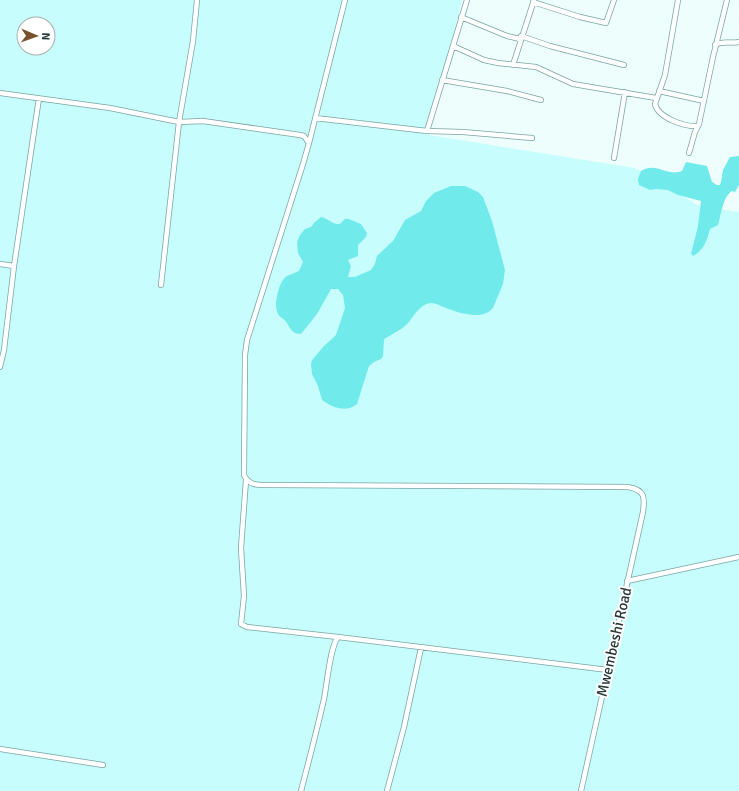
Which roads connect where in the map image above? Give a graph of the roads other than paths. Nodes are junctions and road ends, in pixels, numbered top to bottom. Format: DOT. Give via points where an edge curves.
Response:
graph roads {
  1 [pos="197,0"];
  2 [pos="346,0"];
  3 [pos="467,0"];
  4 [pos="614,0"];
  5 [pos="678,0"];
  6 [pos="727,0"];
  7 [pos="534,1"];
  8 [pos="461,18"];
  9 [pos="521,38"];
  10 [pos="739,42"];
  11 [pos="715,45"];
  12 [pos="453,46"];
  13 [pos="513,65"];
  14 [pos="624,65"];
  15 [pos="442,80"];
  16 [pos="659,91"];
  17 [pos="624,92"];
  18 [pos="0,93"];
  19 [pos="39,98"];
  20 [pos="656,98"];
  21 [pos="541,100"];
  22 [pos="704,101"];
  23 [pos="315,118"];
  24 [pos="179,122"];
  25 [pos="698,126"];
  26 [pos="427,131"];
  27 [pos="532,138"];
  28 [pos="309,144"];
  29 [pos="689,153"];
  30 [pos="614,158"];
  31 [pos="0,264"];
  32 [pos="14,266"];
  33 [pos="161,285"];
  34 [pos="0,368"];
  35 [pos="246,480"];
  36 [pos="739,558"];
  37 [pos="627,581"];
  38 [pos="338,637"];
  39 [pos="421,648"];
  40 [pos="608,670"];
  41 [pos="0,749"];
  42 [pos="103,765"];
  43 [pos="301,791"];
  44 [pos="387,791"];
  45 [pos="581,791"];
  1 -- 24 [label="street" via="193,41"];
  2 -- 23 [label="street"];
  3 -- 8 [label="street"];
  4 -- 7 [label="street" via="606,23"];
  5 -- 16 [label="street" via="665,75"];
  6 -- 11 [label="street"];
  7 -- 9 [label="street"];
  8 -- 9 [label="street" via="507,36"];
  8 -- 12 [label="street"];
  9 -- 13 [label="street"];
  9 -- 14 [label="street"];
  10 -- 11 [label="street" via="721,42"];
  11 -- 22 [label="street"];
  12 -- 13 [label="street" via="484,60"];
  12 -- 15 [label="street"];
  13 -- 17 [label="street" via="536,67 573,84"];
  15 -- 21 [label="street"];
  15 -- 26 [label="street"];
  16 -- 20 [label="street"];
  16 -- 22 [label="street"];
  17 -- 20 [label="street"];
  17 -- 30 [label="street"];
  18 -- 19 [label="street"];
  19 -- 24 [label="street" via="110,108"];
  19 -- 32 [label="street"];
  20 -- 25 [label="street" via="656,108 666,118"];
  22 -- 25 [label="street"];
  23 -- 26 [label="street"];
  23 -- 28 [label="street"];
  24 -- 28 [label="street" via="203,121 300,135 304,136"];
  24 -- 33 [label="street"];
  25 -- 29 [label="street"];
  26 -- 27 [label="street"];
  28 -- 35 [label="street" via="247,340 244,420"];
  31 -- 32 [label="street"];
  32 -- 34 [label="street"];
  35 -- 37 [label="street" via="252,484 269,485 635,488 643,494 644,501"];
  35 -- 38 [label="street" via="241,548 244,596 241,624 247,627"];
  36 -- 37 [label="street, Mwembeshi Road"];
  37 -- 40 [label="street, Mwembeshi Road"];
  38 -- 39 [label="street"];
  38 -- 43 [label="street"];
  39 -- 40 [label="street"];
  39 -- 44 [label="street"];
  40 -- 45 [label="street, Mwembeshi Road"];
  41 -- 42 [label="street"];
}
